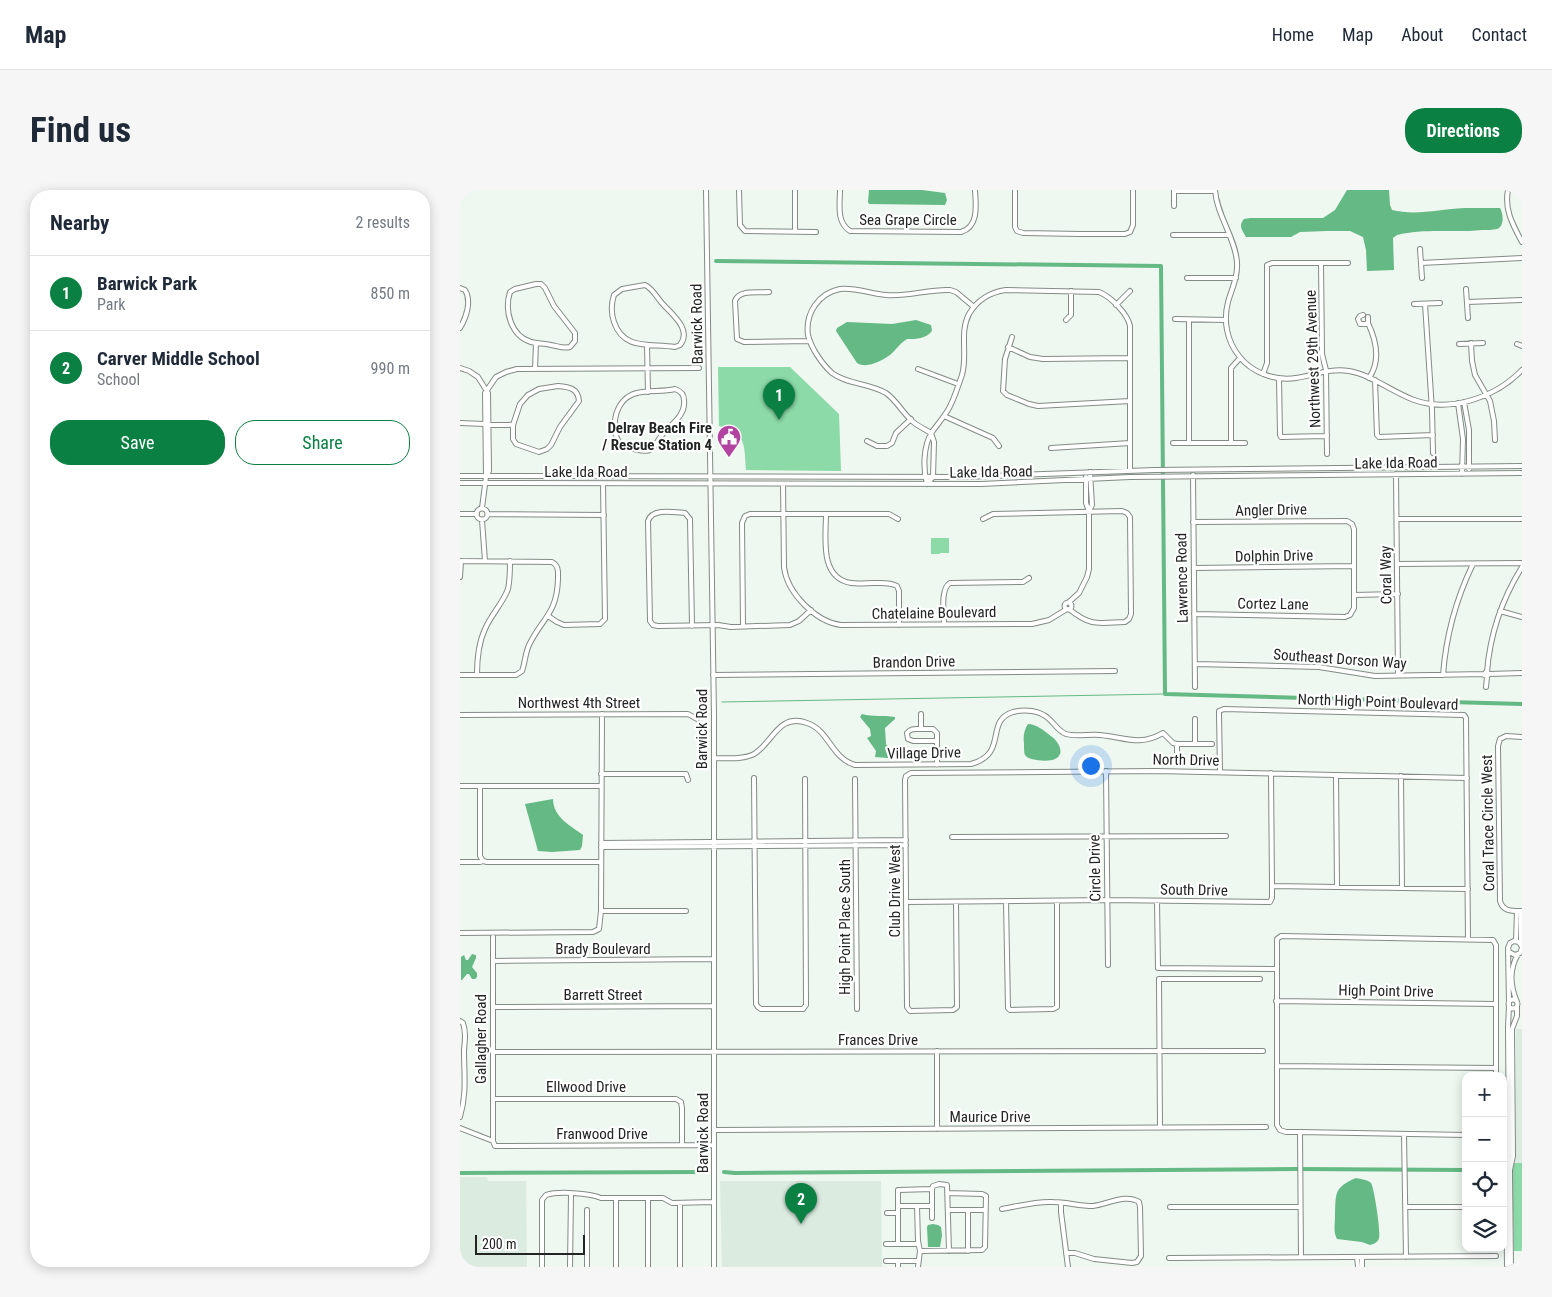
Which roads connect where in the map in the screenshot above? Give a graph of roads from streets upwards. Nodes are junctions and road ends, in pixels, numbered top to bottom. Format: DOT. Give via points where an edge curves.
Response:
graph roads {
  1 [pos="706,190"];
  2 [pos="739,190"];
  3 [pos="795,190"];
  4 [pos="840,190"];
  5 [pos="975,190"];
  6 [pos="1015,190"];
  7 [pos="1133,190"];
  8 [pos="1508,190"];
  9 [pos="1174,191"];
  10 [pos="1215,191"];
  11 [pos="1174,206"];
  12 [pos="795,231"];
  13 [pos="816,232"];
  14 [pos="1174,235"];
  15 [pos="1229,235"];
  16 [pos="1522,242"];
  17 [pos="1420,249"];
  18 [pos="1522,258"];
  19 [pos="1321,263"];
  20 [pos="1348,263"];
  21 [pos="1421,264"];
  22 [pos="1187,278"];
  23 [pos="1236,278"];
  24 [pos="1422,278"];
  25 [pos="460,288"];
  26 [pos="1466,289"];
  27 [pos="1071,291"];
  28 [pos="1130,291"];
  29 [pos="769,292"];
  30 [pos="1522,300"];
  31 [pos="1467,302"];
  32 [pos="1440,303"];
  33 [pos="1414,304"];
  34 [pos="1425,304"];
  35 [pos="1116,305"];
  36 [pos="974,307"];
  37 [pos="1366,318"];
  38 [pos="1468,318"];
  39 [pos="1066,320"];
  40 [pos="1175,320"];
  41 [pos="1189,320"];
  42 [pos="1226,320"];
  43 [pos="460,328"];
  44 [pos="1012,337"];
  45 [pos="810,341"];
  46 [pos="536,343"];
  47 [pos="1470,343"];
  48 [pos="1483,343"];
  49 [pos="1459,344"];
  50 [pos="1517,344"];
  51 [pos="647,345"];
  52 [pos="1522,346"];
  53 [pos="1008,347"];
  54 [pos="1130,358"];
  55 [pos="1240,358"];
  56 [pos="460,368"];
  57 [pos="699,368"];
  58 [pos="535,369"];
  59 [pos="647,369"];
  60 [pos="918,369"];
  61 [pos="1326,370"];
  62 [pos="1521,373"];
  63 [pos="1263,374"];
  64 [pos="1279,378"];
  65 [pos="1369,378"];
  66 [pos="1375,380"];
  67 [pos="958,384"];
  68 [pos="486,390"];
  69 [pos="648,392"];
  70 [pos="1487,394"];
  71 [pos="1130,401"];
  72 [pos="1464,402"];
  73 [pos="1431,403"];
  74 [pos="1458,403"];
  75 [pos="944,416"];
  76 [pos="911,419"];
  77 [pos="460,423"];
  78 [pos="487,424"];
  79 [pos="513,425"];
  80 [pos="931,433"];
  81 [pos="1327,435"];
  82 [pos="1433,436"];
  83 [pos="1495,440"];
  84 [pos="867,441"];
  85 [pos="1189,442"];
  86 [pos="1231,442"];
  87 [pos="1130,443"];
  88 [pos="1173,443"];
  89 [pos="1245,443"];
  90 [pos="999,446"];
  91 [pos="1051,448"];
  92 [pos="1433,453"];
  93 [pos="1327,454"];
  94 [pos="1522,466"];
  95 [pos="1462,467"];
  96 [pos="1469,467"];
  97 [pos="1130,470"];
  98 [pos="1192,470"];
  99 [pos="1088,472"];
  100 [pos="1522,473"];
  101 [pos="1396,474"];
  102 [pos="1462,474"];
  103 [pos="1469,474"];
  104 [pos="460,476"];
  105 [pos="486,477"];
  106 [pos="710,477"];
  107 [pos="925,477"];
  108 [pos="933,477"];
  109 [pos="1192,477"];
  110 [pos="1086,479"];
  111 [pos="1091,479"];
  112 [pos="460,483"];
  113 [pos="485,483"];
  114 [pos="603,484"];
  115 [pos="710,484"];
  116 [pos="783,484"];
  117 [pos="927,484"];
  118 [pos="482,508"];
  119 [pos="1089,512"];
  120 [pos="460,514"];
  121 [pos="477,514"];
  122 [pos="488,514"];
  123 [pos="784,514"];
  124 [pos="826,514"];
  125 [pos="604,515"];
  126 [pos="898,518"];
  127 [pos="983,519"];
  128 [pos="1522,519"];
  129 [pos="482,520"];
  130 [pos="1397,520"];
  131 [pos="1193,522"];
  132 [pos="461,561"];
  133 [pos="485,561"];
  134 [pos="510,561"];
  135 [pos="1522,563"];
  136 [pos="1397,564"];
  137 [pos="1473,564"];
  138 [pos="1354,566"];
  139 [pos="1522,567"];
  140 [pos="1194,568"];
  141 [pos="460,577"];
  142 [pos="1029,578"];
  143 [pos="1398,594"];
  144 [pos="1354,595"];
  145 [pos="1069,606"];
  146 [pos="811,610"];
  147 [pos="1500,611"];
  148 [pos="1194,614"];
  149 [pos="548,616"];
  150 [pos="1522,617"];
  151 [pos="944,624"];
  152 [pos="899,625"];
  153 [pos="692,626"];
  154 [pos="712,626"];
  155 [pos="744,626"];
  156 [pos="1195,664"];
  157 [pos="1114,672"];
  158 [pos="1522,673"];
  159 [pos="1487,674"];
  160 [pos="460,675"];
  161 [pos="477,675"];
  162 [pos="713,675"];
  163 [pos="1398,675"];
  164 [pos="1443,675"];
  165 [pos="1195,687"];
  166 [pos="1486,687"];
  167 [pos="602,714"];
  168 [pos="920,714"];
  169 [pos="460,715"];
  170 [pos="697,718"];
  171 [pos="1195,719"];
  172 [pos="921,729"];
  173 [pos="1522,737"];
  174 [pos="937,741"];
  175 [pos="1177,744"];
  176 [pos="1195,744"];
  177 [pos="1212,744"];
  178 [pos="714,758"];
  179 [pos="1177,759"];
  180 [pos="937,765"];
  181 [pos="1106,771"];
  182 [pos="1220,772"];
  183 [pos="601,774"];
  184 [pos="1271,774"];
  185 [pos="1336,775"];
  186 [pos="906,776"];
  187 [pos="1401,776"];
  188 [pos="754,778"];
  189 [pos="1467,778"];
  190 [pos="805,779"];
  191 [pos="855,779"];
  192 [pos="688,780"];
  193 [pos="460,786"];
  194 [pos="480,786"];
  195 [pos="601,786"];
  196 [pos="1106,836"];
  197 [pos="1226,836"];
  198 [pos="952,837"];
  199 [pos="856,843"];
  200 [pos="906,843"];
  201 [pos="714,844"];
  202 [pos="755,844"];
  203 [pos="806,844"];
  204 [pos="601,845"];
  205 [pos="483,861"];
  206 [pos="460,862"];
  207 [pos="600,862"];
  208 [pos="1272,886"];
  209 [pos="1337,887"];
  210 [pos="1402,888"];
  211 [pos="1468,889"];
  212 [pos="1107,900"];
  213 [pos="1006,901"];
  214 [pos="1057,901"];
  215 [pos="1157,901"];
  216 [pos="906,902"];
  217 [pos="956,902"];
  218 [pos="601,911"];
  219 [pos="686,911"];
  220 [pos="1520,911"];
  221 [pos="460,933"];
  222 [pos="493,935"];
  223 [pos="1468,939"];
  224 [pos="1516,941"];
  225 [pos="1522,946"];
  226 [pos="1508,948"];
  227 [pos="1518,954"];
  228 [pos="714,959"];
  229 [pos="493,961"];
  230 [pos="1108,965"];
  231 [pos="1276,969"];
  232 [pos="1260,979"];
  233 [pos="1276,1001"];
  234 [pos="1495,1004"];
  235 [pos="1509,1004"];
  236 [pos="1519,1005"];
  237 [pos="714,1006"];
  238 [pos="493,1007"];
  239 [pos="857,1008"];
  240 [pos="461,1021"];
  241 [pos="1159,1050"];
  242 [pos="937,1051"];
  243 [pos="1263,1051"];
  244 [pos="493,1052"];
  245 [pos="714,1052"];
  246 [pos="1277,1066"];
  247 [pos="1496,1068"];
  248 [pos="1496,1072"];
  249 [pos="493,1099"];
  250 [pos="460,1117"];
  251 [pos="1266,1127"];
  252 [pos="460,1128"];
  253 [pos="1160,1128"];
  254 [pos="937,1129"];
  255 [pos="714,1130"];
  256 [pos="1300,1132"];
  257 [pos="1404,1134"];
  258 [pos="1462,1135"];
  259 [pos="493,1141"];
  260 [pos="682,1145"];
  261 [pos="714,1145"];
  262 [pos="932,1189"];
  263 [pos="570,1194"];
  264 [pos="948,1194"];
  265 [pos="616,1198"];
  266 [pos="648,1198"];
  267 [pos="680,1202"];
  268 [pos="714,1202"];
  269 [pos="1061,1202"];
  270 [pos="898,1206"];
  271 [pos="917,1206"];
  272 [pos="932,1206"];
  273 [pos="1462,1206"];
  274 [pos="1170,1207"];
  275 [pos="1300,1207"];
  276 [pos="1406,1207"];
  277 [pos="1002,1209"];
  278 [pos="587,1210"];
  279 [pos="948,1210"];
  280 [pos="968,1210"];
  281 [pos="985,1210"];
  282 [pos="887,1213"];
  283 [pos="898,1213"];
  284 [pos="932,1218"];
  285 [pos="1509,1232"];
  286 [pos="886,1244"];
  287 [pos="898,1244"];
  288 [pos="918,1244"];
  289 [pos="920,1251"];
  290 [pos="949,1251"];
  291 [pos="968,1251"];
  292 [pos="1066,1253"];
  293 [pos="1496,1256"];
  294 [pos="1301,1257"];
  295 [pos="1360,1257"];
  296 [pos="1406,1257"];
  297 [pos="1169,1258"];
  298 [pos="886,1261"];
  299 [pos="898,1261"];
  300 [pos="918,1261"];
  301 [pos="542,1267"];
  302 [pos="570,1267"];
  303 [pos="587,1267"];
  304 [pos="616,1267"];
  305 [pos="648,1267"];
  306 [pos="680,1267"];
  307 [pos="714,1267"];
  308 [pos="898,1267"];
  309 [pos="918,1267"];
  310 [pos="1068,1267"];
  311 [pos="1358,1267"];
  312 [pos="1362,1267"];
  313 [pos="1507,1267"];
  314 [pos="1511,1267"];
  1 -- 106 [label="street, Barwick Road"];
  2 -- 12 [label="street" via="742,229"];
  3 -- 12 [label="street"];
  4 -- 5 [label="street, Sea Grape Circle" via="841,221 850,231 961,232 974,222"];
  6 -- 7 [label="street" via="1014,227 1022,233 1125,234 1132,230 1133,225"];
  8 -- 16 [label="street" via="1510,216"];
  9 -- 10 [label="street"];
  9 -- 11 [label="street"];
  10 -- 15 [label="street"];
  12 -- 13 [label="street"];
  14 -- 15 [label="street"];
  15 -- 23 [label="street" via="1237,256"];
  17 -- 21 [label="street"];
  18 -- 21 [label="street"];
  19 -- 20 [label="street"];
  19 -- 61 [label="street, Northwest 29th Avenue" via="1322,354"];
  19 -- 63 [label="street" via="1270,263 1266,268 1267,363"];
  21 -- 24 [label="street"];
  22 -- 23 [label="street"];
  23 -- 42 [label="street" via="1228,300"];
  25 -- 43 [label="street" via="468,297 467,312"];
  26 -- 31 [label="street"];
  27 -- 35 [label="street" via="1099,292"];
  27 -- 36 [label="street" via="1000,291 983,298"];
  27 -- 39 [label="street" via="1071,315"];
  28 -- 35 [label="street"];
  29 -- 45 [label="street" via="737,296 736,336 739,340"];
  30 -- 31 [label="street"];
  31 -- 38 [label="street"];
  32 -- 34 [label="street"];
  33 -- 34 [label="street"];
  34 -- 73 [label="street"];
  35 -- 54 [label="street" via="1129,320"];
  36 -- 45 [label="street" via="950,290 887,295 844,289 828,294 814,307 808,324"];
  36 -- 67 [label="street" via="964,326 963,369"];
  37 -- 65 [label="street" via="1375,344 1375,368"];
  40 -- 41 [label="street"];
  41 -- 42 [label="street"];
  41 -- 85 [label="street"];
  42 -- 55 [label="street" via="1231,343"];
  44 -- 53 [label="street"];
  45 -- 76 [label="street" via="833,373 888,394"];
  46 -- 46 [label="street" via="568,348 576,338 544,288 538,284 512,290 508,304 515,332"];
  46 -- 58 [label="street"];
  47 -- 48 [label="street"];
  47 -- 49 [label="street"];
  47 -- 70 [label="street" via="1473,369"];
  50 -- 52 [label="street"];
  51 -- 51 [label="street" via="680,345 683,338 680,323 647,286 619,290 614,295 612,306 618,330 628,340"];
  51 -- 59 [label="street"];
  53 -- 54 [label="street" via="1043,359"];
  53 -- 71 [label="street" via="1005,393 1029,404"];
  54 -- 71 [label="street"];
  55 -- 63 [label="street"];
  55 -- 86 [label="street" via="1231,368"];
  56 -- 68 [label="street" via="478,377"];
  57 -- 59 [label="street"];
  58 -- 59 [label="street"];
  58 -- 68 [label="street" via="506,372"];
  59 -- 69 [label="street"];
  60 -- 67 [label="street"];
  61 -- 64 [label="street" via="1297,378"];
  61 -- 65 [label="street" via="1348,371"];
  61 -- 81 [label="street, Northwest 29th Avenue"];
  62 -- 70 [label="street"];
  63 -- 64 [label="street"];
  64 -- 81 [label="street" via="1281,437"];
  65 -- 66 [label="street"];
  66 -- 73 [label="street" via="1414,400"];
  66 -- 82 [label="street" via="1379,437"];
  67 -- 75 [label="street"];
  68 -- 78 [label="street"];
  69 -- 69 [label="street" via="636,393 625,400 614,422 620,444 646,452 681,415 684,405 683,395 678,389"];
  70 -- 72 [label="street"];
  70 -- 83 [label="street" via="1493,411"];
  71 -- 87 [label="street"];
  72 -- 74 [label="street"];
  72 -- 96 [label="street" via="1469,430"];
  73 -- 74 [label="street"];
  73 -- 82 [label="street"];
  74 -- 95 [label="street" via="1463,439"];
  75 -- 80 [label="street"];
  75 -- 90 [label="street" via="993,438"];
  76 -- 80 [label="street"];
  76 -- 84 [label="street" via="887,446"];
  77 -- 78 [label="street"];
  78 -- 79 [label="street"];
  78 -- 105 [label="street"];
  79 -- 79 [label="street" via="520,404 534,392 558,386 571,388 577,393 578,403 544,451 516,444"];
  80 -- 107 [label="street" via="926,444"];
  80 -- 108 [label="street" via="934,442"];
  81 -- 93 [label="street, Northwest 29th Avenue"];
  82 -- 92 [label="street"];
  85 -- 86 [label="street"];
  85 -- 88 [label="street"];
  86 -- 89 [label="street"];
  87 -- 91 [label="street"];
  87 -- 97 [label="street"];
  94 -- 96 [label="street, Lake Ida Road"];
  95 -- 96 [label="street, Lake Ida Road"];
  95 -- 98 [label="street, Lake Ida Road"];
  95 -- 102 [label="street"];
  96 -- 103 [label="street"];
  97 -- 98 [label="street, Lake Ida Road"];
  97 -- 99 [label="street, Lake Ida Road"];
  98 -- 109 [label="street, Lawrence Road"];
  99 -- 108 [label="street, Lake Ida Road"];
  99 -- 110 [label="street"];
  99 -- 111 [label="street"];
  100 -- 103 [label="street, Lake Ida Road"];
  101 -- 102 [label="street, Lake Ida Road"];
  101 -- 109 [label="street, Lake Ida Road"];
  101 -- 130 [label="street, Coral Way"];
  102 -- 103 [label="street, Lake Ida Road"];
  104 -- 105 [label="street, Lake Ida Road"];
  105 -- 106 [label="street, Lake Ida Road"];
  105 -- 113 [label="street"];
  106 -- 107 [label="street, Lake Ida Road"];
  106 -- 115 [label="street, Barwick Road"];
  107 -- 108 [label="street, Lake Ida Road"];
  107 -- 117 [label="street"];
  108 -- 117 [label="street"];
  109 -- 111 [label="street, Lake Ida Road"];
  109 -- 131 [label="street, Lawrence Road"];
  110 -- 111 [label="street, Lake Ida Road"];
  110 -- 117 [label="street, Lake Ida Road" via="1008,484"];
  110 -- 119 [label="street"];
  111 -- 119 [label="street" via="1092,505"];
  112 -- 113 [label="street, Lake Ida Road"];
  113 -- 114 [label="street, Lake Ida Road"];
  113 -- 118 [label="street"];
  114 -- 115 [label="street, Lake Ida Road"];
  114 -- 125 [label="street"];
  115 -- 116 [label="street, Lake Ida Road"];
  115 -- 154 [label="street, Barwick Road"];
  116 -- 117 [label="street, Lake Ida Road"];
  116 -- 123 [label="street, Chatelaine Boulevard"];
  118 -- 121 [label="street"];
  118 -- 122 [label="street"];
  119 -- 127 [label="street" via="993,514"];
  119 -- 145 [label="street, Chatelaine Boulevard" via="1088,572 1083,588"];
  119 -- 145 [label="street" via="1122,511 1130,517 1131,614 1125,622 1092,623 1076,615"];
  120 -- 121 [label="street"];
  121 -- 129 [label="street"];
  122 -- 125 [label="street"];
  122 -- 129 [label="street"];
  123 -- 124 [label="street"];
  123 -- 146 [label="street, Chatelaine Boulevard" via="786,579"];
  123 -- 155 [label="street" via="750,514 742,522"];
  124 -- 126 [label="street" via="889,514"];
  124 -- 152 [label="street" via="826,557 832,571 851,583 890,583 897,586"];
  125 -- 149 [label="street" via="604,621 600,624 564,625"];
  128 -- 130 [label="street"];
  129 -- 133 [label="street"];
  130 -- 136 [label="street, Coral Way"];
  131 -- 138 [label="street, Angler Drive" via="1344,520 1350,522 1354,529"];
  131 -- 140 [label="street, Lawrence Road"];
  132 -- 133 [label="street"];
  132 -- 141 [label="street"];
  133 -- 134 [label="street"];
  134 -- 149 [label="street" via="552,562 556,565 556,596"];
  134 -- 161 [label="street" via="506,594 480,641"];
  135 -- 137 [label="street"];
  136 -- 137 [label="street"];
  136 -- 143 [label="street, Coral Way"];
  137 -- 164 [label="street" via="1451,620"];
  138 -- 140 [label="street, Dolphin Drive"];
  138 -- 144 [label="street"];
  139 -- 147 [label="street"];
  140 -- 148 [label="street, Lawrence Road"];
  142 -- 151 [label="street" via="1023,582 947,584"];
  143 -- 144 [label="street"];
  143 -- 163 [label="street, Coral Way"];
  144 -- 148 [label="street, Cortez Lane" via="1354,608 1345,617"];
  145 -- 151 [label="street, Chatelaine Boulevard" via="1050,620 1038,623"];
  146 -- 152 [label="street, Chatelaine Boulevard" via="824,621 835,624"];
  146 -- 155 [label="street" via="800,621 790,625"];
  147 -- 150 [label="street"];
  147 -- 159 [label="street" via="1490,647"];
  148 -- 156 [label="street, Lawrence Road"];
  149 -- 161 [label="street" via="529,644 521,673"];
  151 -- 152 [label="street, Chatelaine Boulevard"];
  153 -- 153 [label="street" via="690,519 682,512 657,512 648,521 650,620 658,626"];
  153 -- 154 [label="street"];
  154 -- 155 [label="street"];
  154 -- 162 [label="street, Barwick Road"];
  156 -- 163 [label="street, Southeast Dorson Way" via="1318,667 1372,675"];
  156 -- 165 [label="street, Lawrence Road"];
  157 -- 162 [label="street, Brandon Drive"];
  158 -- 159 [label="street, Southeast Dorson Way"];
  159 -- 164 [label="street, Southeast Dorson Way"];
  159 -- 166 [label="street"];
  160 -- 161 [label="street"];
  162 -- 178 [label="street, Barwick Road"];
  163 -- 164 [label="street, Southeast Dorson Way"];
  167 -- 169 [label="street, Northwest 4th Street"];
  167 -- 170 [label="street, Northwest 4th Street" via="688,714"];
  167 -- 183 [label="street"];
  168 -- 172 [label="street"];
  171 -- 176 [label="street"];
  172 -- 174 [label="street" via="936,730"];
  172 -- 174 [label="street" via="909,730 908,739"];
  173 -- 220 [label="street, Coral Trace Circle West" via="1501,738 1498,746 1500,905 1506,910"];
  174 -- 180 [label="street"];
  175 -- 176 [label="street, Village Drive"];
  175 -- 179 [label="street"];
  175 -- 180 [label="street, Village Drive" via="1163,733 1137,741 1068,734 1060,731 1041,713 1020,711 1001,720 994,746 982,760 971,764"];
  176 -- 177 [label="street, Village Drive"];
  178 -- 180 [label="street, Village Drive" via="750,756 782,726 802,721 817,728 837,755 850,764"];
  178 -- 201 [label="street, Barwick Road"];
  181 -- 182 [label="street, North Drive"];
  181 -- 186 [label="street, North Drive" via="911,773"];
  181 -- 196 [label="street, Circle Drive"];
  182 -- 184 [label="street, North Drive"];
  182 -- 189 [label="street, North High Point Boulevard" via="1221,709 1461,714 1466,718"];
  183 -- 192 [label="street" via="686,774"];
  183 -- 195 [label="street"];
  184 -- 185 [label="street, North Drive"];
  184 -- 208 [label="street"];
  185 -- 187 [label="street, North Drive"];
  185 -- 209 [label="street"];
  186 -- 200 [label="street, Club Drive West"];
  187 -- 189 [label="street, North Drive"];
  187 -- 210 [label="street"];
  188 -- 202 [label="street"];
  189 -- 211 [label="street, North High Point Boulevard"];
  190 -- 203 [label="street"];
  191 -- 199 [label="street, High Point Place South"];
  193 -- 194 [label="street"];
  194 -- 195 [label="street"];
  194 -- 205 [label="street" via="480,856"];
  195 -- 204 [label="street"];
  196 -- 197 [label="street"];
  196 -- 198 [label="street"];
  196 -- 212 [label="street, Circle Drive"];
  199 -- 200 [label="street"];
  199 -- 203 [label="street"];
  199 -- 239 [label="street, High Point Place South"];
  200 -- 216 [label="street, Club Drive West"];
  201 -- 202 [label="street"];
  201 -- 204 [label="street"];
  201 -- 228 [label="street, Barwick Road"];
  202 -- 203 [label="street"];
  202 -- 203 [label="street" via="756,1004 761,1009 804,1009 806,1005"];
  204 -- 207 [label="street"];
  205 -- 206 [label="street"];
  205 -- 207 [label="street"];
  207 -- 218 [label="street"];
  208 -- 209 [label="street"];
  208 -- 215 [label="street, South Drive" via="1271,900 1267,902"];
  209 -- 210 [label="street"];
  210 -- 211 [label="street"];
  211 -- 223 [label="street, North High Point Boulevard"];
  212 -- 214 [label="street, South Drive"];
  212 -- 215 [label="street, South Drive"];
  212 -- 230 [label="street, Circle Drive"];
  213 -- 214 [label="street, South Drive"];
  213 -- 214 [label="street" via="1010,1010 1045,1010 1057,1006"];
  213 -- 217 [label="street, South Drive"];
  215 -- 231 [label="street" via="1158,968"];
  216 -- 217 [label="street, South Drive"];
  216 -- 217 [label="street, Club Drive West" via="907,1007 910,1011 953,1010 957,1007"];
  218 -- 219 [label="street"];
  218 -- 222 [label="street" via="600,926 593,932"];
  220 -- 224 [label="street"];
  220 -- 225 [label="street"];
  221 -- 222 [label="street"];
  222 -- 229 [label="street, Gallagher Road"];
  223 -- 231 [label="street" via="1281,936 1276,939"];
  223 -- 234 [label="street" via="1495,942"];
  224 -- 225 [label="street"];
  224 -- 226 [label="street"];
  225 -- 227 [label="street"];
  226 -- 227 [label="street" via="1513,954"];
  226 -- 235 [label="street"];
  227 -- 236 [label="street" via="1512,968 1512,987"];
  228 -- 229 [label="street, Brady Boulevard"];
  228 -- 237 [label="street, Barwick Road"];
  229 -- 238 [label="street, Gallagher Road"];
  231 -- 233 [label="street"];
  232 -- 241 [label="street" via="1158,979"];
  233 -- 234 [label="street, High Point Drive"];
  233 -- 246 [label="street"];
  234 -- 247 [label="street"];
  235 -- 236 [label="street" via="1513,1000"];
  235 -- 236 [label="street" via="1512,1009"];
  235 -- 285 [label="street" via="1509,1155 1506,1170"];
  236 -- 285 [label="street" via="1512,1029 1513,1156"];
  237 -- 238 [label="street, Barrett Street"];
  237 -- 245 [label="street, Barwick Road"];
  238 -- 244 [label="street, Gallagher Road"];
  240 -- 250 [label="street" via="465,1035 466,1092"];
  241 -- 242 [label="street, Frances Drive"];
  241 -- 243 [label="street, Frances Drive"];
  241 -- 253 [label="street"];
  242 -- 245 [label="street, Frances Drive"];
  242 -- 254 [label="street"];
  244 -- 245 [label="street, Frances Drive"];
  244 -- 249 [label="street, Gallagher Road"];
  245 -- 255 [label="street, Barwick Road"];
  246 -- 247 [label="street"];
  246 -- 256 [label="street" via="1277,1124 1283,1132"];
  247 -- 248 [label="street"];
  249 -- 259 [label="street, Gallagher Road"];
  249 -- 260 [label="street, Ellwood Drive" via="673,1098 679,1100 682,1108"];
  251 -- 253 [label="street, Maurice Drive"];
  252 -- 259 [label="street"];
  253 -- 254 [label="street, Maurice Drive"];
  254 -- 255 [label="street, Maurice Drive"];
  255 -- 261 [label="street, Barwick Road"];
  256 -- 257 [label="street"];
  256 -- 275 [label="street"];
  257 -- 258 [label="street"];
  257 -- 276 [label="street"];
  259 -- 260 [label="street, Franwood Drive" via="496,1146"];
  260 -- 261 [label="street, Franwood Drive"];
  261 -- 268 [label="street, Barwick Road"];
  262 -- 264 [label="street" via="939,1184 947,1185"];
  262 -- 270 [label="street" via="898,1190"];
  262 -- 272 [label="street"];
  263 -- 265 [label="street"];
  263 -- 301 [label="street" via="550,1194 542,1200"];
  263 -- 302 [label="street"];
  264 -- 279 [label="street"];
  264 -- 281 [label="street" via="982,1194 986,1196"];
  265 -- 266 [label="street"];
  265 -- 304 [label="street"];
  266 -- 267 [label="street"];
  266 -- 305 [label="street"];
  267 -- 268 [label="street"];
  267 -- 306 [label="street"];
  268 -- 307 [label="street, Barwick Road"];
  269 -- 277 [label="street"];
  269 -- 292 [label="street"];
  269 -- 292 [label="street" via="1094,1206 1135,1200 1140,1207 1141,1256 1135,1263"];
  270 -- 271 [label="street"];
  270 -- 283 [label="street"];
  271 -- 272 [label="street"];
  271 -- 288 [label="street"];
  272 -- 284 [label="street"];
  273 -- 276 [label="street"];
  274 -- 275 [label="street"];
  275 -- 294 [label="street"];
  276 -- 296 [label="street"];
  278 -- 303 [label="street"];
  279 -- 280 [label="street"];
  279 -- 290 [label="street"];
  280 -- 281 [label="street"];
  280 -- 291 [label="street"];
  281 -- 291 [label="street" via="985,1247"];
  282 -- 283 [label="street"];
  283 -- 287 [label="street"];
  285 -- 313 [label="street"];
  285 -- 314 [label="street"];
  286 -- 287 [label="street"];
  287 -- 288 [label="street"];
  288 -- 289 [label="street"];
  289 -- 290 [label="street"];
  289 -- 300 [label="street"];
  290 -- 291 [label="street"];
  292 -- 310 [label="street"];
  293 -- 296 [label="street"];
  294 -- 295 [label="street"];
  294 -- 297 [label="street"];
  295 -- 296 [label="street"];
  295 -- 311 [label="street"];
  295 -- 312 [label="street"];
  298 -- 299 [label="street"];
  299 -- 300 [label="street"];
  299 -- 308 [label="street"];
  300 -- 309 [label="street"];
}
